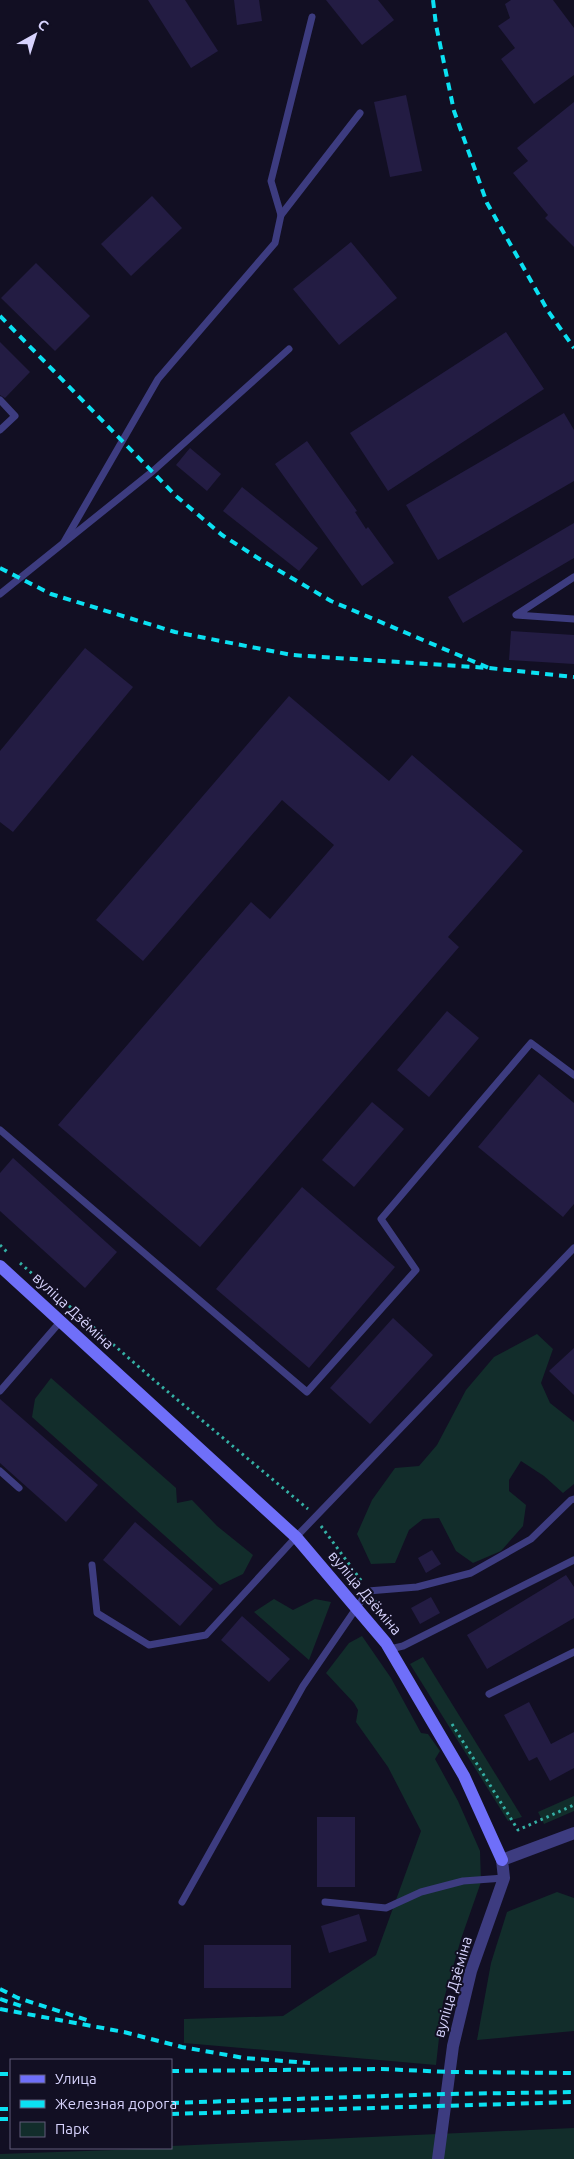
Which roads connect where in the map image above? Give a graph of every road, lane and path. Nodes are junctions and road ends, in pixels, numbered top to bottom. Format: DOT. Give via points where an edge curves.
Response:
graph roads {
  1 [pos="312,17"];
  2 [pos="360,113"];
  3 [pos="281,215"];
  4 [pos="289,349"];
  5 [pos="0,400"];
  6 [pos="0,430"];
  7 [pos="64,542"];
  8 [pos="574,577"];
  9 [pos="0,594"];
  10 [pos="574,619"];
  11 [pos="574,1075"];
  12 [pos="0,1130"];
  13 [pos="0,1245"];
  14 [pos="574,1248"];
  15 [pos="0,1266"];
  16 [pos="60,1322"];
  17 [pos="0,1391"];
  18 [pos="221,1434"];
  19 [pos="0,1471"];
  20 [pos="19,1488"];
  21 [pos="574,1499"];
  22 [pos="296,1537"];
  23 [pos="574,1560"];
  24 [pos="92,1564"];
  25 [pos="356,1608"];
  26 [pos="390,1649"];
  27 [pos="574,1652"];
  28 [pos="489,1694"];
  29 [pos="574,1833"];
  30 [pos="502,1860"];
  31 [pos="504,1878"];
  32 [pos="182,1902"];
  33 [pos="325,1902"];
  34 [pos="438,2159"];
  1 -- 3 [label="lane" via="271,182"];
  2 -- 3 [label="lane"];
  3 -- 7 [label="lane" via="275,243 158,379"];
  4 -- 7 [label="lane" via="153,471"];
  5 -- 6 [label="lane" via="15,416"];
  7 -- 9 [label="lane"];
  8 -- 10 [label="lane" via="516,615"];
  11 -- 12 [label="lane" via="531,1043 381,1219 416,1270 307,1392"];
  13 -- 18 [label="path"];
  14 -- 22 [label="lane"];
  15 -- 16 [label="main road, вуліца Дзёміна"];
  16 -- 17 [label="lane"];
  16 -- 22 [label="main road, вуліца Дзёміна"];
  19 -- 20 [label="lane"];
  21 -- 25 [label="lane" via="531,1539 471,1573 417,1587 368,1591"];
  22 -- 24 [label="lane" via="206,1636 149,1645 97,1613"];
  22 -- 25 [label="main road, вуліца Дзёміна"];
  23 -- 26 [label="lane" via="403,1646"];
  25 -- 26 [label="main road, вуліца Дзёміна"];
  25 -- 32 [label="lane" via="303,1686"];
  26 -- 30 [label="main road, вуліца Дзёміна" via="464,1776"];
  27 -- 28 [label="lane"];
  29 -- 30 [label="street"];
  30 -- 31 [label="street, вуліца Дзёміна"];
  31 -- 33 [label="lane" via="463,1881 421,1892 386,1908"];
  31 -- 34 [label="street, вуліца Дзёміна" via="471,1971 453,2046"];
}
